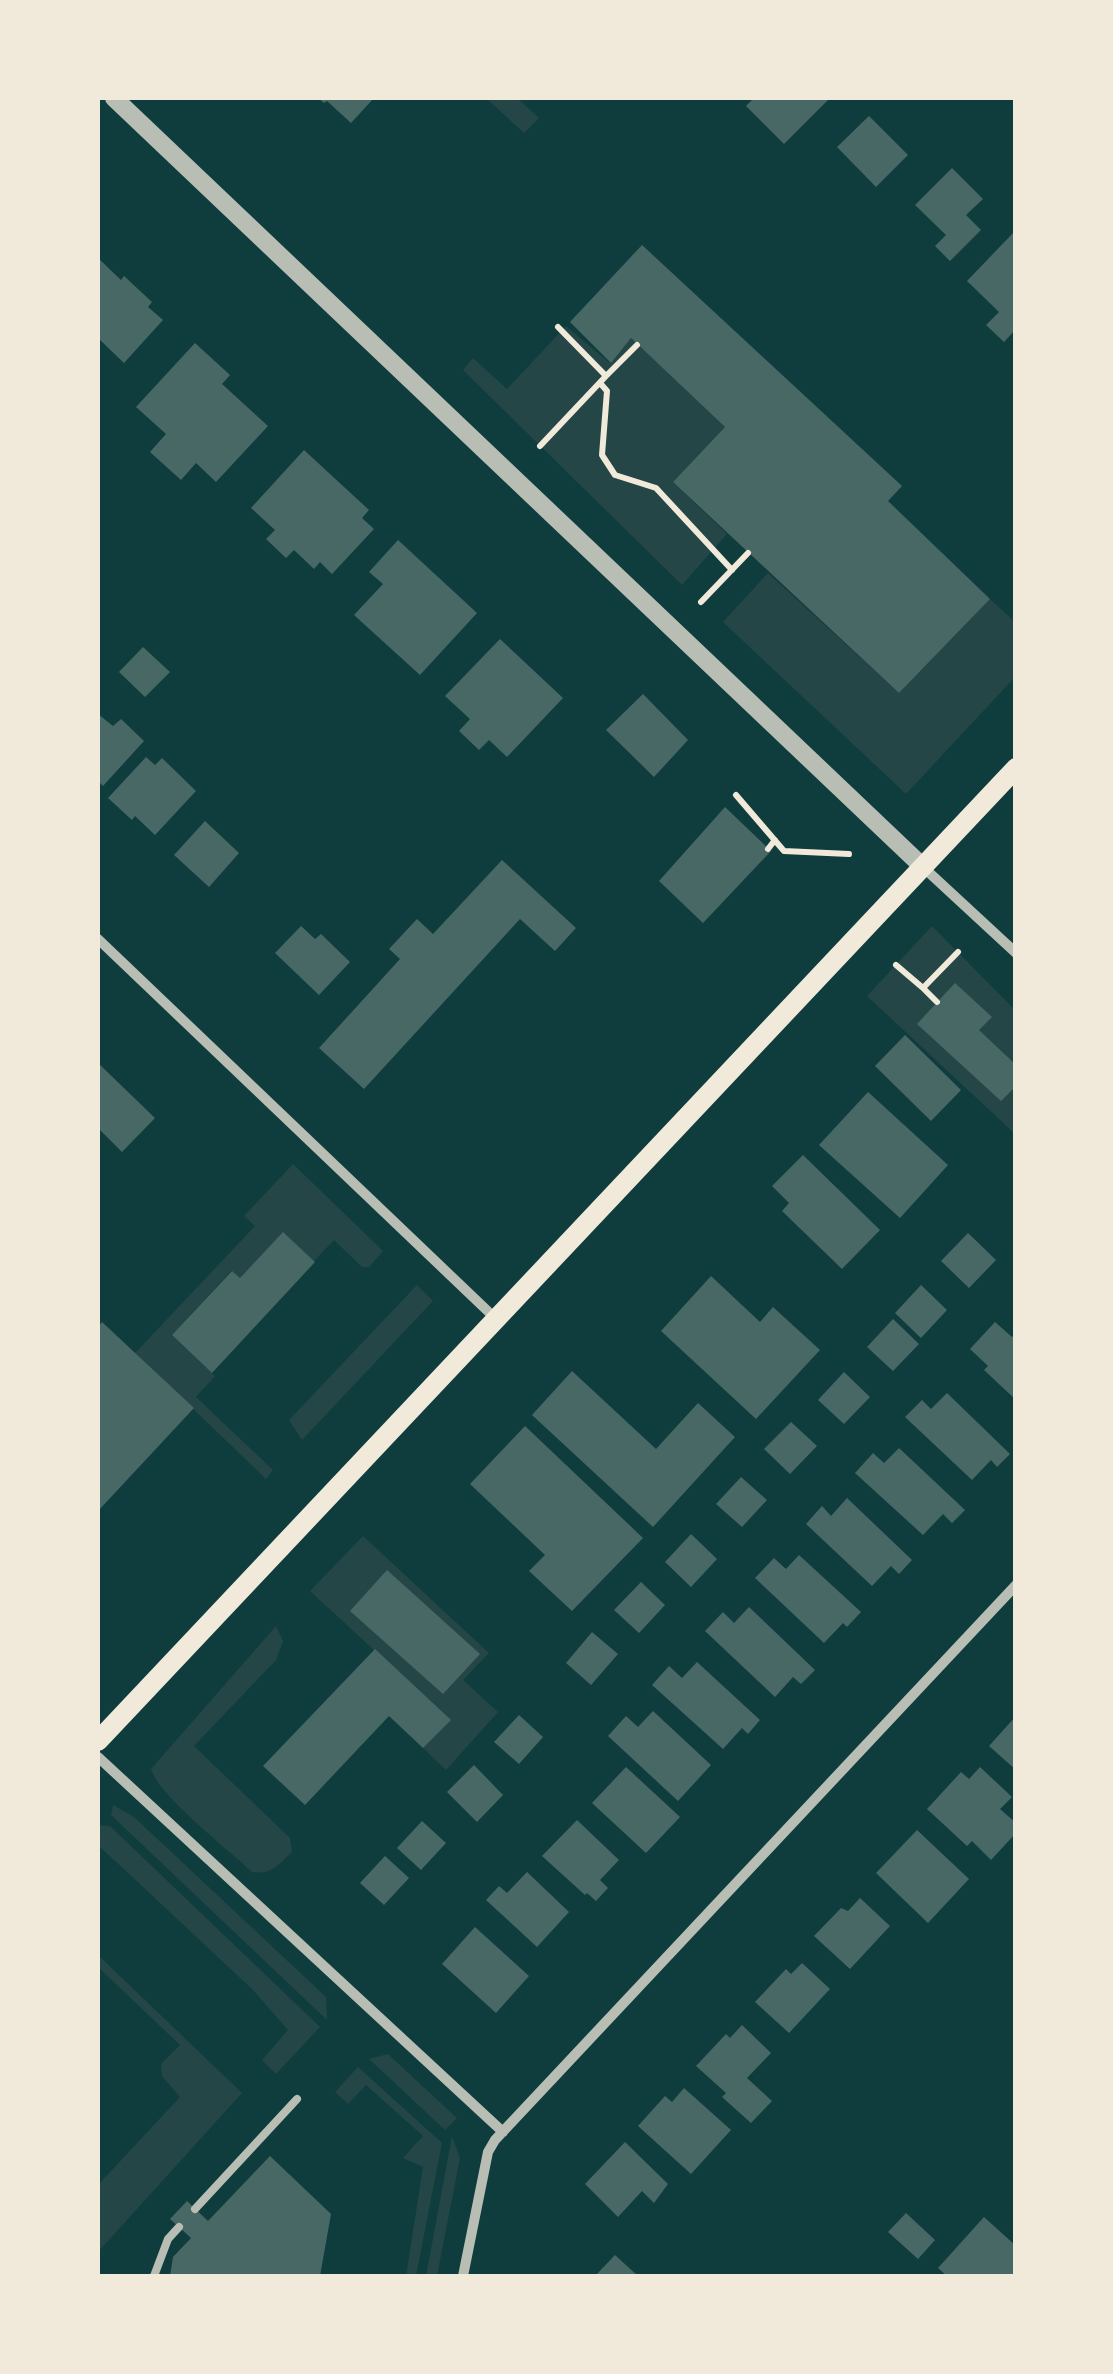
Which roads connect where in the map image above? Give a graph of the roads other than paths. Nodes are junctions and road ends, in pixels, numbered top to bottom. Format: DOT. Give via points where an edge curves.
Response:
graph roads {
  1 [pos="114,98"];
  2 [pos="1016,768"];
  3 [pos="922,866"];
  4 [pos="98,939"];
  5 [pos="1016,953"];
  6 [pos="496,1318"];
  7 [pos="1016,1585"];
  8 [pos="98,1742"];
  9 [pos="98,1757"];
  10 [pos="297,2100"];
  11 [pos="503,2132"];
  12 [pos="195,2209"];
  13 [pos="179,2228"];
  14 [pos="154,2276"];
  15 [pos="462,2276"];
  1 -- 3 [label="street"];
  2 -- 3 [label="main road"];
  3 -- 5 [label="street"];
  3 -- 6 [label="main road"];
  4 -- 6 [label="street"];
  6 -- 8 [label="main road"];
  7 -- 11 [label="street"];
  9 -- 11 [label="street"];
  10 -- 12 [label="lane"];
  11 -- 15 [label="street" via="488,2152"];
  13 -- 14 [label="lane"];
}
